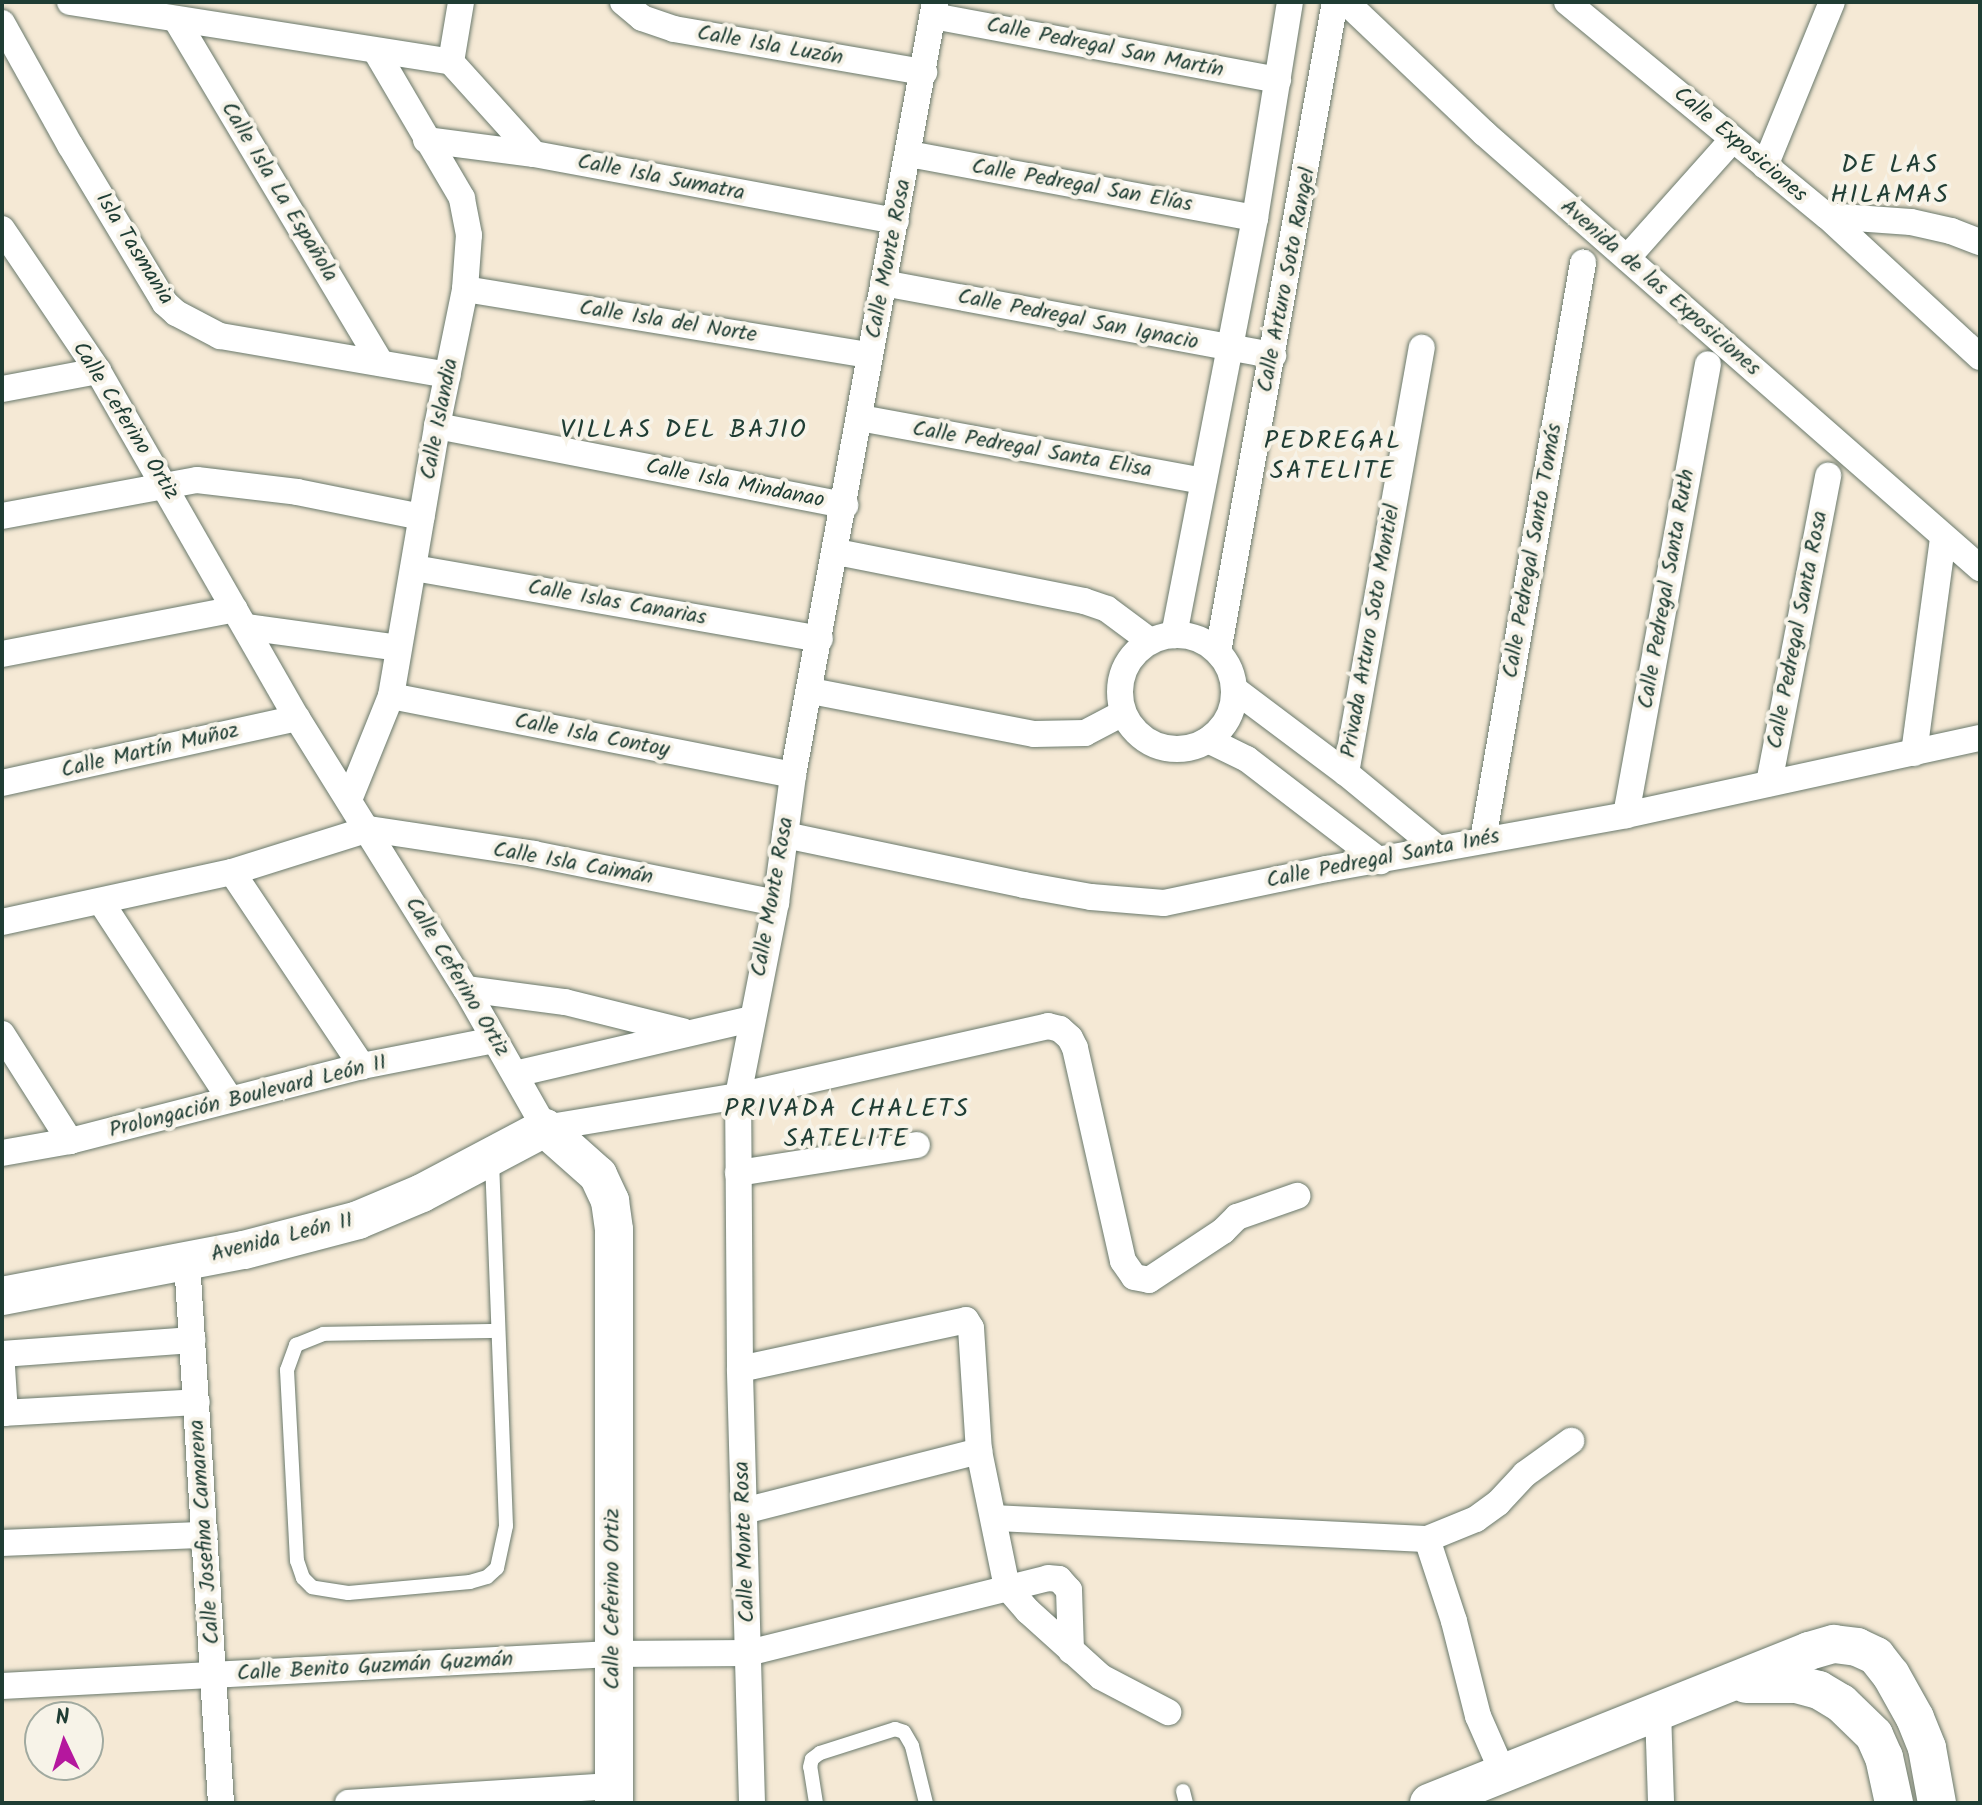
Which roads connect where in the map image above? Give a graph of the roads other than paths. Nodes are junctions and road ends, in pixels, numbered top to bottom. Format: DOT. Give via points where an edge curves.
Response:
graph roads {
  1 [pos="70,2"];
  2 [pos="461,2"];
  3 [pos="623,2"];
  4 [pos="1290,2"];
  5 [pos="1335,2"];
  6 [pos="1346,2"];
  7 [pos="1567,2"];
  8 [pos="1832,2"];
  9 [pos="934,9"];
  10 [pos="177,21"];
  11 [pos="2,23"];
  12 [pos="377,53"];
  13 [pos="451,62"];
  14 [pos="924,72"];
  15 [pos="1278,80"];
  16 [pos="1733,139"];
  17 [pos="426,140"];
  18 [pos="534,154"];
  19 [pos="909,154"];
  20 [pos="1765,166"];
  21 [pos="1827,216"];
  22 [pos="1255,218"];
  23 [pos="896,221"];
  24 [pos="2,229"];
  25 [pos="1980,242"];
  26 [pos="9,256"];
  27 [pos="1627,258"];
  28 [pos="1583,263"];
  29 [pos="883,283"];
  30 [pos="465,289"];
  31 [pos="1231,348"];
  32 [pos="1422,348"];
  33 [pos="870,355"];
  34 [pos="1273,355"];
  35 [pos="1980,357"];
  36 [pos="381,363"];
  37 [pos="1708,364"];
  38 [pos="98,371"];
  39 [pos="448,375"];
  40 [pos="2,389"];
  41 [pos="860,418"];
  42 [pos="437,426"];
  43 [pos="1828,476"];
  44 [pos="1203,481"];
  45 [pos="165,484"];
  46 [pos="845,505"];
  47 [pos="2,516"];
  48 [pos="422,517"];
  49 [pos="1943,538"];
  50 [pos="837,552"];
  51 [pos="414,568"];
  52 [pos="1980,568"];
  53 [pos="241,618"];
  54 [pos="1162,638"];
  55 [pos="820,639"];
  56 [pos="399,648"];
  57 [pos="1218,652"];
  58 [pos="2,654"];
  59 [pos="1234,689"];
  60 [pos="811,691"];
  61 [pos="391,696"];
  62 [pos="1123,713"];
  63 [pos="297,718"];
  64 [pos="1980,738"];
  65 [pos="1208,740"];
  66 [pos="1914,753"];
  67 [pos="1346,773"];
  68 [pos="793,775"];
  69 [pos="2,783"];
  70 [pos="1769,783"];
  71 [pos="349,800"];
  72 [pos="1626,815"];
  73 [pos="369,829"];
  74 [pos="785,835"];
  75 [pos="1483,840"];
  76 [pos="1437,848"];
  77 [pos="1380,861"];
  78 [pos="232,872"];
  79 [pos="101,902"];
  80 [pos="776,903"];
  81 [pos="2,922"];
  82 [pos="466,989"];
  83 [pos="751,1019"];
  84 [pos="686,1032"];
  85 [pos="2,1034"];
  86 [pos="494,1040"];
  87 [pos="362,1066"];
  88 [pos="515,1074"];
  89 [pos="738,1096"];
  90 [pos="230,1099"];
  91 [pos="545,1128"];
  92 [pos="70,1141"];
  93 [pos="917,1145"];
  94 [pos="2,1153"];
  95 [pos="492,1157"];
  96 [pos="738,1173"];
  97 [pos="1297,1196"];
  98 [pos="187,1261"];
  99 [pos="2,1296"];
  100 [pos="497,1331"];
  101 [pos="192,1340"];
  102 [pos="2,1354"];
  103 [pos="2,1367"];
  104 [pos="740,1369"];
  105 [pos="197,1402"];
  106 [pos="4,1413"];
  107 [pos="1571,1441"];
  108 [pos="979,1451"];
  109 [pos="744,1511"];
  110 [pos="995,1518"];
  111 [pos="205,1535"];
  112 [pos="1427,1539"];
  113 [pos="2,1543"];
  114 [pos="1007,1587"];
  115 [pos="1071,1651"];
  116 [pos="748,1653"];
  117 [pos="611,1654"];
  118 [pos="1891,1675"];
  119 [pos="214,1676"];
  120 [pos="1723,1684"];
  121 [pos="2,1686"];
  122 [pos="1841,1703"];
  123 [pos="1658,1711"];
  124 [pos="1168,1712"];
  125 [pos="1503,1773"];
  126 [pos="614,1795"];
  127 [pos="221,1803"];
  128 [pos="348,1803"];
  129 [pos="752,1803"];
  130 [pos="815,1803"];
  131 [pos="926,1803"];
  132 [pos="1429,1803"];
  133 [pos="1661,1803"];
  134 [pos="1894,1803"];
  135 [pos="1937,1803"];
  1 -- 10 [label="street"];
  2 -- 13 [label="street"];
  3 -- 14 [label="street, Calle Isla Luzón" via="642,18 674,29"];
  4 -- 15 [label="street, Calle Arturo Soto Rangel"];
  5 -- 34 [label="street, Calle Arturo Soto Rangel"];
  6 -- 27 [label="street, Avenida de las Exposiciones"];
  7 -- 16 [label="street, Calle Exposiciones"];
  8 -- 20 [label="street"];
  9 -- 14 [label="street, Calle Monte Rosa"];
  9 -- 15 [label="street, Calle Pedregal San Martín"];
  10 -- 12 [label="street"];
  10 -- 36 [label="street, Calle Isla La Española"];
  11 -- 36 [label="street, Isla Tasmania" via="70,145 176,313 220,336"];
  12 -- 13 [label="street"];
  12 -- 17 [label="street, Calle Islandia"];
  13 -- 18 [label="street"];
  14 -- 19 [label="street, Calle Monte Rosa"];
  15 -- 22 [label="street, Calle Arturo Soto Rangel"];
  16 -- 20 [label="street, Calle Exposiciones"];
  16 -- 27 [label="street"];
  17 -- 18 [label="street, Calle Isla Sumatra"];
  17 -- 30 [label="street, Calle Islandia" via="467,209"];
  18 -- 23 [label="street, Calle Isla Sumatra"];
  19 -- 22 [label="street, Calle Pedregal San Elías"];
  19 -- 23 [label="street, Calle Monte Rosa"];
  20 -- 21 [label="street, Calle Exposiciones"];
  21 -- 25 [label="street" via="1911,222"];
  21 -- 35 [label="street, Calle Exposiciones"];
  22 -- 31 [label="street, Calle Arturo Soto Rangel"];
  23 -- 29 [label="street, Calle Monte Rosa"];
  24 -- 26 [label="street, Calle Ceferino Ortiz"];
  26 -- 38 [label="street, Calle Ceferino Ortiz"];
  27 -- 49 [label="street, Avenida de las Exposiciones"];
  28 -- 75 [label="street, Calle Pedregal Santo Tomás"];
  29 -- 31 [label="street, Calle Pedregal San Ignacio"];
  29 -- 33 [label="street, Calle Monte Rosa"];
  30 -- 33 [label="street, Calle Isla del Norte"];
  30 -- 39 [label="street, Calle Islandia"];
  31 -- 34 [label="street, Calle Pedregal San Ignacio"];
  31 -- 44 [label="street, Calle Arturo Soto Rangel"];
  32 -- 67 [label="street, Privada Arturo Soto Montiel"];
  33 -- 41 [label="street, Calle Monte Rosa"];
  34 -- 57 [label="street, Calle Arturo Soto Rangel"];
  36 -- 39 [label="street, Isla Tasmania"];
  37 -- 72 [label="street, Calle Pedregal Santa Ruth"];
  38 -- 40 [label="street"];
  38 -- 45 [label="street, Calle Ceferino Ortiz"];
  39 -- 42 [label="street, Calle Islandia"];
  41 -- 44 [label="street, Calle Pedregal Santa Elisa"];
  41 -- 46 [label="street, Calle Monte Rosa"];
  42 -- 46 [label="street, Calle Isla Mindanao"];
  42 -- 48 [label="street, Calle Islandia"];
  43 -- 70 [label="street, Calle Pedregal Santa Rosa"];
  44 -- 54 [label="street, Calle Arturo Soto Rangel"];
  45 -- 47 [label="street"];
  45 -- 48 [label="street" via="234,482"];
  45 -- 53 [label="street, Calle Ceferino Ortiz"];
  46 -- 50 [label="street, Calle Monte Rosa"];
  48 -- 51 [label="street, Calle Islandia"];
  49 -- 52 [label="street, Avenida de las Exposiciones"];
  49 -- 66 [label="street"];
  50 -- 54 [label="street" via="1084,601"];
  50 -- 55 [label="street, Calle Monte Rosa"];
  51 -- 55 [label="street, Calle Islas Canarias"];
  51 -- 56 [label="street, Calle Islandia"];
  53 -- 56 [label="street"];
  53 -- 58 [label="street"];
  53 -- 63 [label="street, Calle Ceferino Ortiz"];
  54 -- 57 [label="street" via="1198,638"];
  54 -- 62 [label="street" via="1126,664 1119,697"];
  55 -- 60 [label="street, Calle Monte Rosa"];
  56 -- 61 [label="street, Calle Islandia"];
  57 -- 59 [label="street"];
  59 -- 65 [label="street" via="1232,709"];
  59 -- 67 [label="street"];
  60 -- 62 [label="street" via="1034,734 1085,733"];
  60 -- 68 [label="street, Calle Monte Rosa"];
  61 -- 68 [label="street, Calle Isla Contoy"];
  61 -- 71 [label="street, Calle Islandia"];
  62 -- 65 [label="street" via="1150,743 1189,748"];
  63 -- 69 [label="street, Calle Martín Muñoz"];
  63 -- 71 [label="street, Calle Ceferino Ortiz"];
  64 -- 66 [label="street, Calle Pedregal Santa Inés"];
  65 -- 77 [label="street" via="1247,759"];
  66 -- 70 [label="street, Calle Pedregal Santa Inés"];
  67 -- 76 [label="street"];
  68 -- 74 [label="street, Calle Monte Rosa"];
  70 -- 72 [label="street, Calle Pedregal Santa Inés"];
  71 -- 73 [label="street, Calle Ceferino Ortiz"];
  72 -- 75 [label="street, Calle Pedregal Santa Inés"];
  73 -- 78 [label="street"];
  73 -- 80 [label="street, Calle Isla Caimán" via="534,854"];
  73 -- 82 [label="street, Calle Ceferino Ortiz"];
  74 -- 77 [label="street, Calle Pedregal Santa Inés" via="1024,885 1164,903"];
  74 -- 80 [label="street, Calle Monte Rosa"];
  75 -- 76 [label="street, Calle Pedregal Santa Inés"];
  76 -- 77 [label="street, Calle Pedregal Santa Inés"];
  78 -- 79 [label="street"];
  78 -- 87 [label="street"];
  79 -- 81 [label="street"];
  79 -- 90 [label="street"];
  80 -- 83 [label="street, Calle Monte Rosa"];
  82 -- 84 [label="street" via="565,1002"];
  82 -- 86 [label="street, Calle Ceferino Ortiz"];
  83 -- 84 [label="street"];
  83 -- 89 [label="street, Calle Monte Rosa"];
  84 -- 88 [label="street"];
  85 -- 92 [label="street"];
  86 -- 87 [label="street, Prolongación Boulevard León II"];
  86 -- 88 [label="street, Calle Ceferino Ortiz"];
  87 -- 90 [label="street, Prolongación Boulevard León II"];
  88 -- 91 [label="street, Calle Ceferino Ortiz"];
  89 -- 91 [label="street"];
  89 -- 96 [label="street, Calle Monte Rosa"];
  89 -- 97 [label="street" via="1026,1028 1060,1029 1070,1038 1080,1067 1123,1261 1134,1277 1149,1280 1237,1217"];
  90 -- 92 [label="street, Prolongación Boulevard León II"];
  91 -- 95 [label="street, Avenida León II"];
  91 -- 117 [label="street, Calle Ceferino Ortiz" via="598,1175 610,1201 615,1272"];
  92 -- 94 [label="street, Prolongación Boulevard León II"];
  93 -- 96 [label="street"];
  95 -- 98 [label="street, Avenida León II" via="358,1220"];
  95 -- 100 [label="lane"];
  96 -- 104 [label="street, Calle Monte Rosa"];
  98 -- 99 [label="street, Avenida León II"];
  98 -- 101 [label="street, Calle Josefina Camarena"];
  100 -- 100 [label="lane" via="506,1526 497,1568 470,1582 348,1593 312,1587 297,1561 287,1370 296,1345 323,1334"];
  101 -- 102 [label="street"];
  101 -- 105 [label="street, Calle Josefina Camarena"];
  103 -- 106 [label="street"];
  104 -- 108 [label="street" via="966,1320 971,1328"];
  104 -- 109 [label="street, Calle Monte Rosa"];
  105 -- 106 [label="street"];
  105 -- 111 [label="street, Calle Josefina Camarena"];
  107 -- 112 [label="street" via="1476,1519"];
  108 -- 109 [label="street"];
  108 -- 110 [label="street"];
  109 -- 116 [label="street, Calle Monte Rosa"];
  110 -- 112 [label="street"];
  110 -- 114 [label="street"];
  111 -- 113 [label="street"];
  111 -- 119 [label="street, Calle Josefina Camarena"];
  112 -- 125 [label="street" via="1478,1716"];
  114 -- 115 [label="street"];
  114 -- 115 [label="street, Calle Benito Guzmán Guzmán" via="1059,1579 1069,1590"];
  114 -- 116 [label="street, Calle Benito Guzmán Guzmán"];
  115 -- 124 [label="street" via="1101,1677"];
  116 -- 117 [label="street, Calle Benito Guzmán Guzmán"];
  116 -- 129 [label="street, Calle Monte Rosa"];
  117 -- 119 [label="street, Calle Benito Guzmán Guzmán"];
  117 -- 126 [label="street, Calle Ceferino Ortiz"];
  118 -- 120 [label="street" via="1876,1656 1834,1644"];
  118 -- 122 [label="street"];
  118 -- 135 [label="street" via="1927,1748"];
  119 -- 121 [label="street, Calle Benito Guzmán Guzmán"];
  119 -- 127 [label="street, Calle Josefina Camarena"];
  120 -- 122 [label="street" via="1796,1684"];
  120 -- 123 [label="street"];
  122 -- 134 [label="street" via="1874,1735"];
  123 -- 125 [label="street"];
  123 -- 133 [label="street"];
  125 -- 132 [label="street"];
  126 -- 128 [label="street"];
  130 -- 131 [label="lane" via="812,1759 895,1729 904,1732 912,1746"];
}
